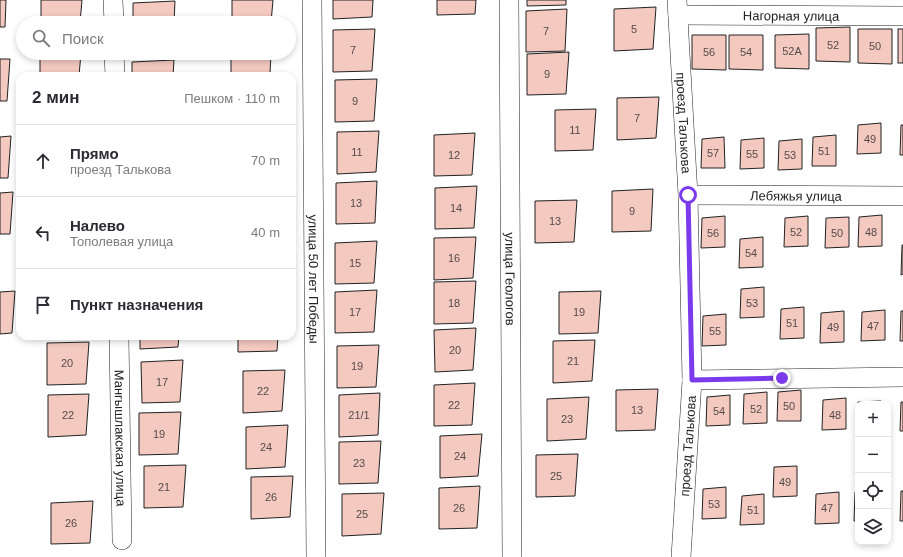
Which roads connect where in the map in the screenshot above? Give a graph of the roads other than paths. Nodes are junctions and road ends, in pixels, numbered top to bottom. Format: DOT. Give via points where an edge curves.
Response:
graph roads {
  1 [pos="113,0"];
  2 [pos="312,0"];
  3 [pos="509,0"];
  4 [pos="678,7"];
  5 [pos="114,16"];
  6 [pos="903,16"];
  7 [pos="114,60"];
  8 [pos="115,72"];
  9 [pos="688,195"];
  10 [pos="903,196"];
  11 [pos="119,340"];
  12 [pos="903,377"];
  13 [pos="692,380"];
  14 [pos="122,540"];
  15 [pos="316,557"];
  16 [pos="512,557"];
  17 [pos="681,557"];
  1 -- 5 [label="street"];
  2 -- 15 [label="street, улица 50 лет Победы"];
  3 -- 16 [label="street, улица Геологов"];
  4 -- 6 [label="street, Нагорная улица"];
  4 -- 9 [label="street, проезд Талькова"];
  7 -- 8 [label="street"];
  9 -- 10 [label="street, Лебяжья улица"];
  9 -- 13 [label="street, проезд Талькова"];
  11 -- 14 [label="street, Мангышлакская улица"];
  12 -- 13 [label="street"];
  13 -- 17 [label="street, проезд Талькова"];
}
